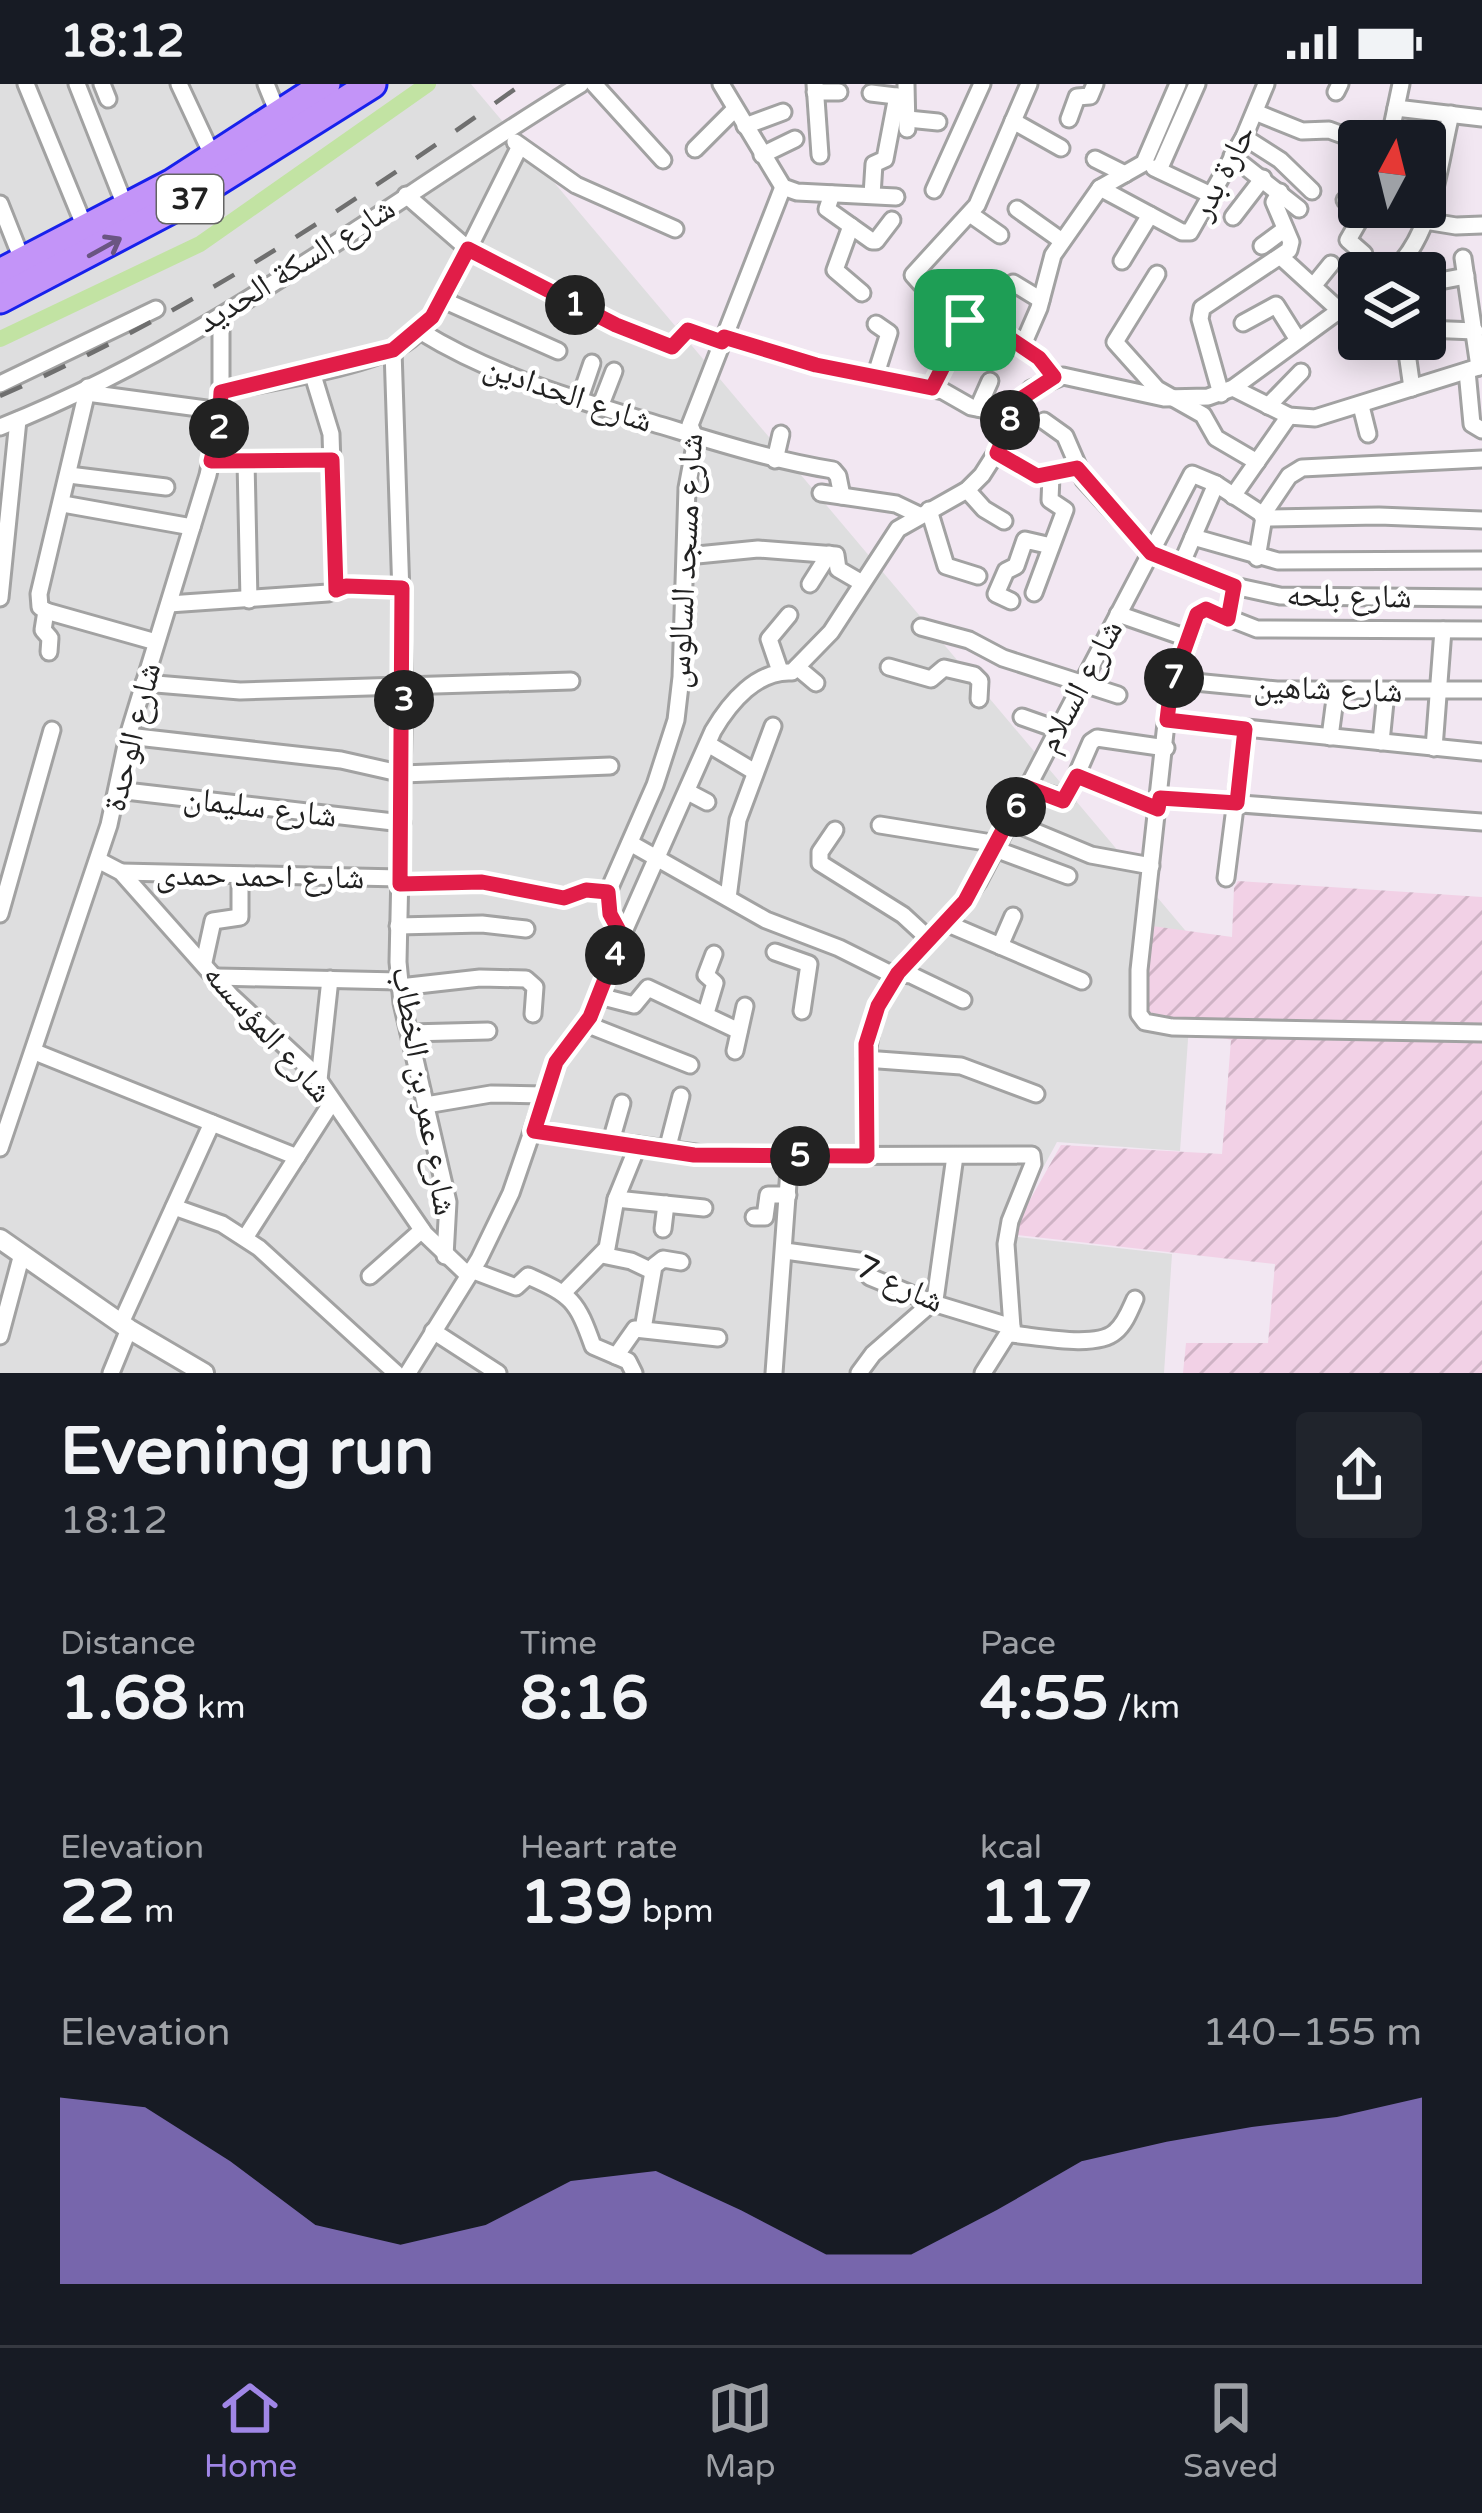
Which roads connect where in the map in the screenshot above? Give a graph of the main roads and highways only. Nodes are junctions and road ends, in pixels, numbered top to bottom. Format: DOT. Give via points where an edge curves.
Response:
graph roads {
  1 [pos="326,84"];
  2 [pos="372,84"];
  3 [pos="12,268"];
  4 [pos="0,299"];
  1 -- 3 [label="highway, 37" via="214,159"];
  4 -- 2 [label="highway, 37, one-way" via="179,206"];
}
